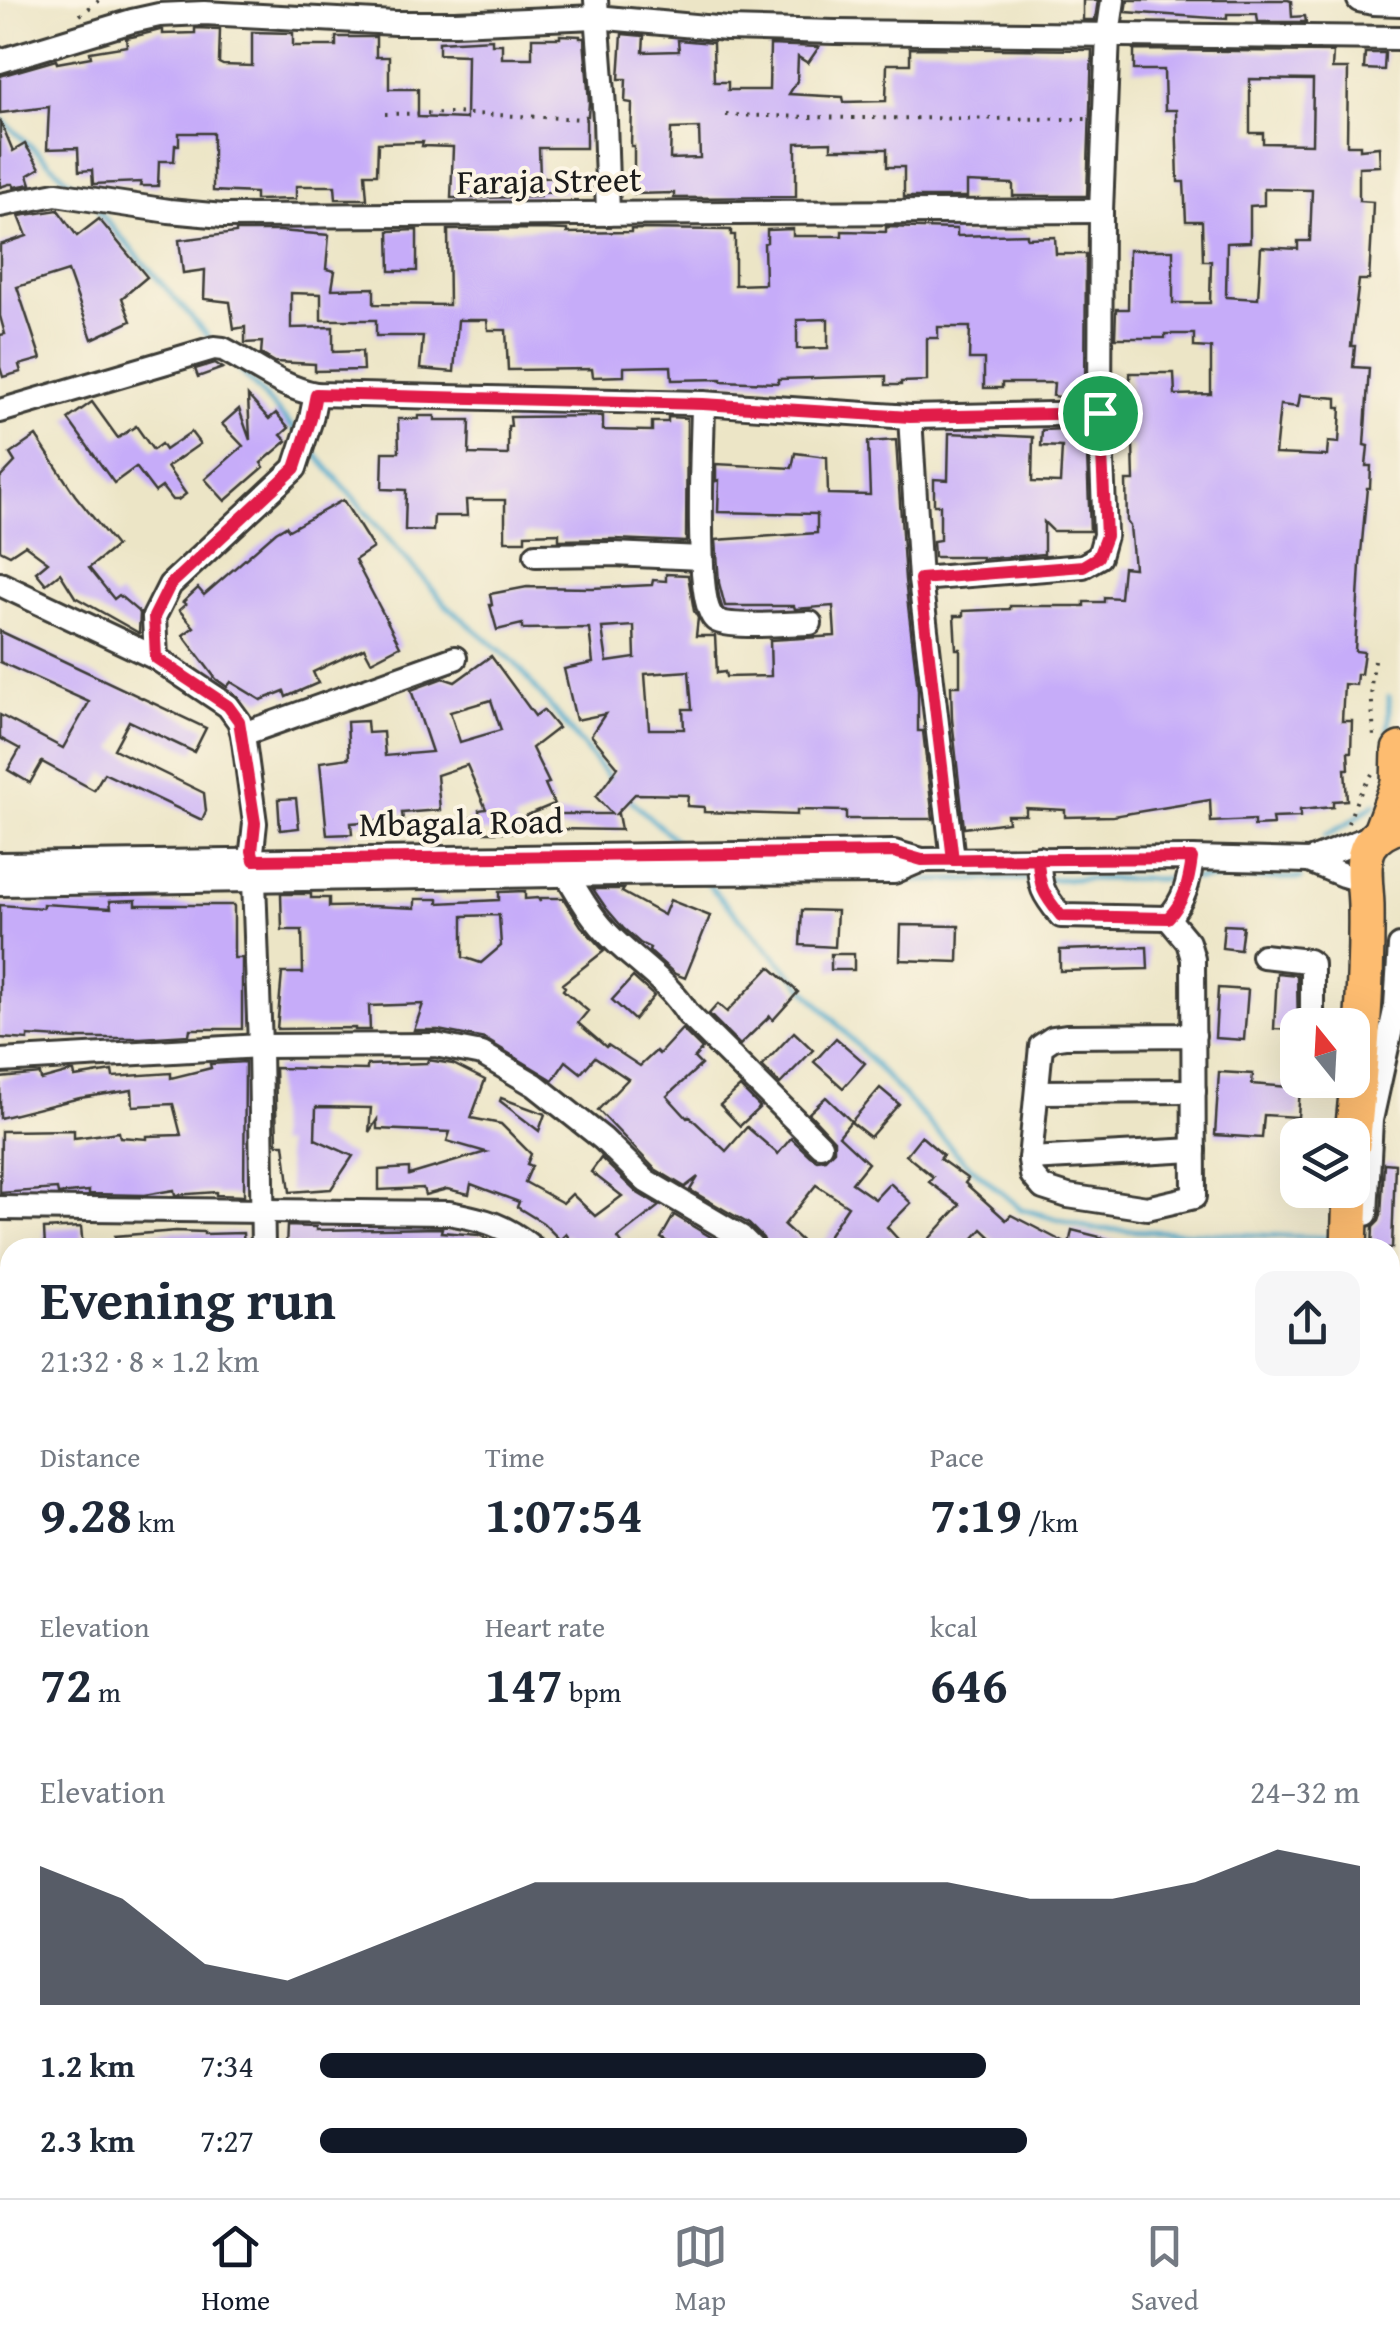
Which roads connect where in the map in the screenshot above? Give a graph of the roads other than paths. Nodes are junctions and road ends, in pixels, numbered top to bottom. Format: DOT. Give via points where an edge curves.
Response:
graph roads {
  1 [pos="1113,0"];
  2 [pos="1359,0"];
  3 [pos="1400,4"];
  4 [pos="596,9"];
  5 [pos="1108,34"];
  6 [pos="1400,38"];
  7 [pos="0,61"];
  8 [pos="0,205"];
  9 [pos="1100,211"];
  10 [pos="608,214"];
  11 [pos="316,394"];
  12 [pos="703,404"];
  13 [pos="0,411"];
  14 [pos="1100,413"];
  15 [pos="910,417"];
  16 [pos="536,554"];
  17 [pos="701,558"];
  18 [pos="920,579"];
  19 [pos="0,584"];
  20 [pos="810,622"];
  21 [pos="156,658"];
  22 [pos="454,658"];
  23 [pos="243,734"];
  24 [pos="1400,750"];
  25 [pos="1390,828"];
  26 [pos="1038,858"];
  27 [pos="1192,858"];
  28 [pos="922,860"];
  29 [pos="953,860"];
  30 [pos="1309,861"];
  31 [pos="0,864"];
  32 [pos="254,871"];
  33 [pos="566,875"];
  34 [pos="1366,882"];
  35 [pos="0,884"];
  36 [pos="1397,909"];
  37 [pos="1168,918"];
  38 [pos="1400,946"];
  39 [pos="1263,956"];
  40 [pos="1396,1006"];
  41 [pos="1312,1008"];
  42 [pos="1194,1035"];
  43 [pos="1400,1042"];
  44 [pos="260,1046"];
  45 [pos="0,1061"];
  46 [pos="1194,1091"];
  47 [pos="1036,1092"];
  48 [pos="1354,1118"];
  49 [pos="820,1145"];
  50 [pos="1194,1150"];
  51 [pos="1030,1159"];
  52 [pos="0,1208"];
  53 [pos="1350,1208"];
  54 [pos="262,1212"];
  55 [pos="263,1238"];
  56 [pos="521,1238"];
  57 [pos="742,1238"];
  58 [pos="1349,1238"];
  59 [pos="1365,1238"];
  1 -- 5 [label="street"];
  2 -- 3 [label="street"];
  4 -- 5 [label="street" via="727,29"];
  4 -- 7 [label="street" via="410,23 159,15"];
  4 -- 10 [label="street"];
  5 -- 6 [label="street"];
  5 -- 9 [label="street"];
  8 -- 10 [label="street, Faraja Street" via="56,194 223,216"];
  9 -- 10 [label="street, Faraja Street"];
  9 -- 14 [label="street"];
  11 -- 12 [label="street"];
  11 -- 13 [label="street" via="214,348"];
  11 -- 21 [label="street" via="295,468 170,585 154,617"];
  12 -- 15 [label="street"];
  12 -- 17 [label="street"];
  14 -- 15 [label="street"];
  14 -- 18 [label="street" via="1106,536 1098,557 1083,566"];
  15 -- 18 [label="street"];
  16 -- 17 [label="street"];
  17 -- 20 [label="street" via="706,600 718,622"];
  18 -- 29 [label="street"];
  19 -- 21 [label="street"];
  21 -- 23 [label="street" via="228,706"];
  22 -- 23 [label="street"];
  23 -- 32 [label="street"];
  24 -- 25 [label="highway"];
  25 -- 30 [label="street, Mbagala Road"];
  25 -- 34 [label="highway" via="1369,846"];
  26 -- 27 [label="street, Mbagala Road"];
  26 -- 29 [label="street, Mbagala Road"];
  26 -- 37 [label="street" via="1042,890 1061,916"];
  27 -- 30 [label="street, Mbagala Road"];
  27 -- 37 [label="street" via="1186,890"];
  28 -- 29 [label="street, Mbagala Road"];
  28 -- 32 [label="street, Mbagala Road" via="874,852"];
  28 -- 33 [label="street, Mbagala Road" via="894,872"];
  30 -- 34 [label="street, Mbagala Road"];
  31 -- 32 [label="street, Mbagala Road"];
  32 -- 33 [label="street, Mbagala Road"];
  32 -- 35 [label="street, Mbagala Road"];
  32 -- 44 [label="street"];
  33 -- 49 [label="street" via="610,937 656,974"];
  34 -- 36 [label="highway"];
  34 -- 48 [label="highway"];
  37 -- 42 [label="street" via="1193,958"];
  38 -- 40 [label="street"];
  39 -- 41 [label="street" via="1312,964"];
  40 -- 43 [label="street"];
  40 -- 59 [label="street" via="1371,1120"];
  42 -- 46 [label="street"];
  42 -- 47 [label="street" via="1053,1038 1041,1046"];
  44 -- 45 [label="street"];
  44 -- 54 [label="street"];
  44 -- 57 [label="street" via="434,1045 482,1054 535,1085 646,1182"];
  46 -- 47 [label="street"];
  46 -- 50 [label="street"];
  47 -- 51 [label="street"];
  50 -- 51 [label="street"];
  50 -- 51 [label="street" via="1194,1198 1147,1208 1043,1188"];
  52 -- 54 [label="street"];
  53 -- 58 [label="highway"];
  54 -- 55 [label="street"];
  54 -- 56 [label="street" via="449,1213"];
}
